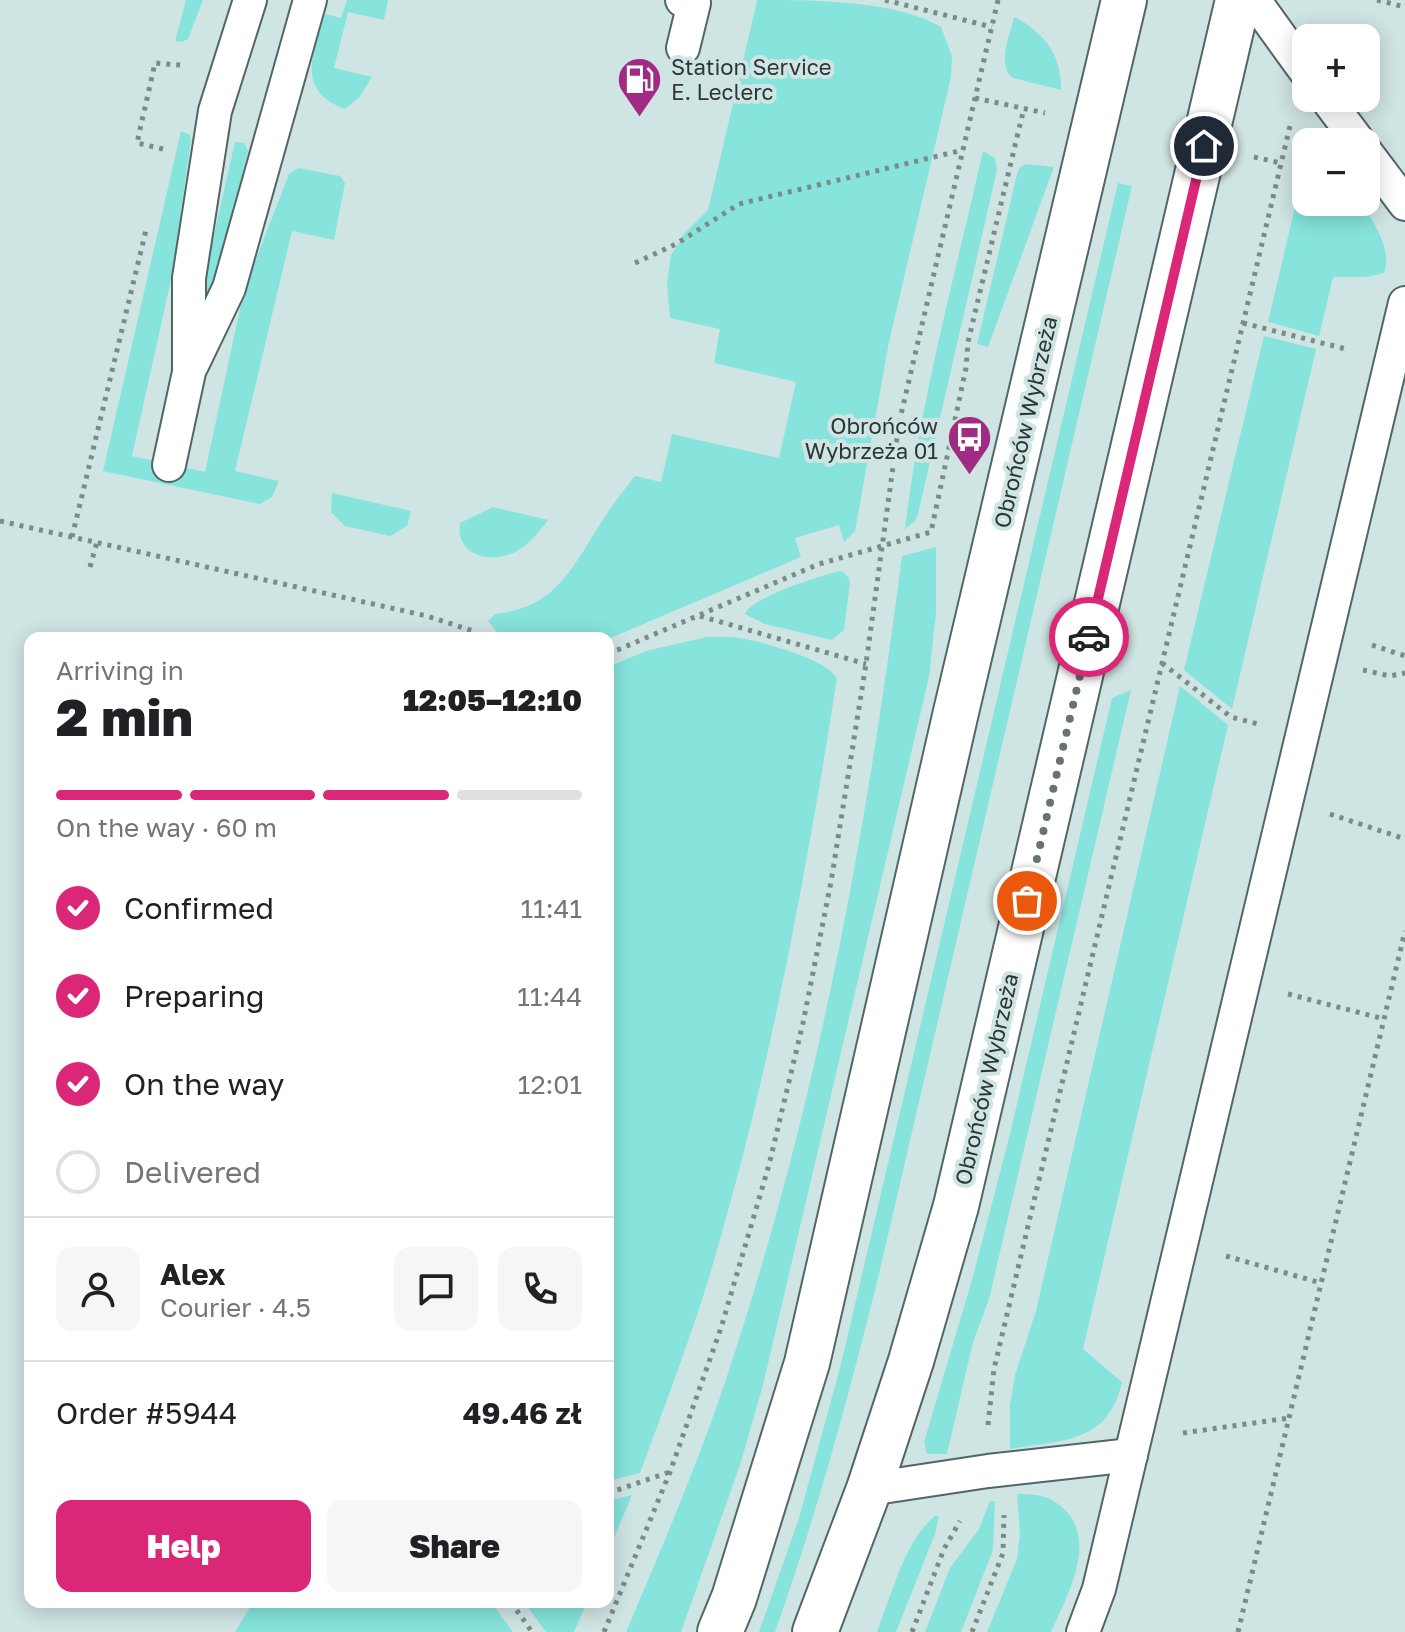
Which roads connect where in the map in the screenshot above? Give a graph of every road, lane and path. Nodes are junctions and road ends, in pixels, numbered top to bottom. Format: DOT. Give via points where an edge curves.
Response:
graph roads {
  1 [pos="250,0"];
  2 [pos="310,0"];
  3 [pos="682,0"];
  4 [pos="885,0"];
  5 [pos="998,0"];
  6 [pos="1124,0"];
  7 [pos="1238,0"];
  8 [pos="1254,0"];
  9 [pos="1377,0"];
  10 [pos="1405,7"];
  11 [pos="992,27"];
  12 [pos="683,48"];
  13 [pos="1292,53"];
  14 [pos="155,63"];
  15 [pos="1024,108"];
  16 [pos="1295,112"];
  17 [pos="165,150"];
  18 [pos="963,150"];
  19 [pos="1380,171"];
  20 [pos="1405,204"];
  21 [pos="147,224"];
  22 [pos="635,263"];
  23 [pos="1405,303"];
  24 [pos="1243,323"];
  25 [pos="1391,360"];
  26 [pos="189,372"];
  27 [pos="169,465"];
  28 [pos="0,521"];
  29 [pos="72,537"];
  30 [pos="97,542"];
  31 [pos="881,547"];
  32 [pos="90,567"];
  33 [pos="699,616"];
  34 [pos="473,631"];
  35 [pos="614,651"];
  36 [pos="1162,663"];
  37 [pos="866,664"];
  38 [pos="1302,735"];
  39 [pos="1287,800"];
  40 [pos="1405,839"];
  41 [pos="1405,931"];
  42 [pos="1243,983"];
  43 [pos="1384,1019"];
  44 [pos="1182,1244"];
  45 [pos="1321,1283"];
  46 [pos="1289,1418"];
  47 [pos="1133,1447"];
  48 [pos="988,1471"];
  49 [pos="670,1472"];
  50 [pos="869,1489"];
  51 [pos="614,1491"];
  52 [pos="515,1608"];
  53 [pos="532,1632"];
  54 [pos="604,1632"];
  55 [pos="720,1632"];
  56 [pos="815,1632"];
  57 [pos="912,1632"];
  58 [pos="972,1632"];
  59 [pos="1083,1632"];
  60 [pos="1238,1632"];
  1 -- 26 [label="lane" via="215,111 202,188 189,278"];
  2 -- 26 [label="lane" via="229,288"];
  3 -- 12 [label="lane" via="694,3"];
  4 -- 11 [label="path"];
  5 -- 11 [label="path"];
  6 -- 55 [label="main road, Obrońców Wybrzeża" via="807,1363"];
  7 -- 50 [label="main road, Obrońców Wybrzeża" via="956,1206"];
  8 -- 13 [label="lane"];
  9 -- 10 [label="path"];
  11 -- 18 [label="path"];
  14 -- 17 [label="path" via="137,143"];
  15 -- 31 [label="path" via="968,342 931,532"];
  16 -- 24 [label="path"];
  18 -- 22 [label="path" via="739,204"];
  18 -- 31 [label="path" via="899,423"];
  19 -- 20 [label="lane"];
  21 -- 29 [label="path"];
  23 -- 25 [label="lane"];
  24 -- 25 [label="path"];
  24 -- 36 [label="path"];
  25 -- 38 [label="lane"];
  26 -- 27 [label="lane"];
  28 -- 29 [label="path"];
  29 -- 30 [label="path"];
  30 -- 32 [label="path"];
  30 -- 34 [label="path" via="427,616"];
  31 -- 33 [label="path" via="819,564"];
  31 -- 37 [label="path"];
  33 -- 35 [label="path"];
  33 -- 37 [label="path"];
  36 -- 38 [label="path" via="1231,717"];
  36 -- 48 [label="path" via="994,1369"];
  37 -- 49 [label="path" via="831,882 769,1165 721,1328"];
  38 -- 39 [label="lane"];
  39 -- 40 [label="path"];
  39 -- 42 [label="lane"];
  41 -- 43 [label="path"];
  42 -- 43 [label="path"];
  42 -- 44 [label="lane"];
  43 -- 45 [label="path"];
  44 -- 45 [label="path"];
  44 -- 47 [label="lane"];
  45 -- 46 [label="path"];
  46 -- 47 [label="path"];
  46 -- 60 [label="path"];
  47 -- 48 [label="lane"];
  47 -- 59 [label="lane" via="1099,1589"];
  48 -- 50 [label="lane"];
  48 -- 57 [label="path" via="944,1549"];
  48 -- 58 [label="path" via="1004,1500 1003,1553"];
  49 -- 51 [label="path"];
  49 -- 54 [label="path"];
  50 -- 56 [label="main road, Obrońców Wybrzeża"];
  52 -- 53 [label="path"];
}
